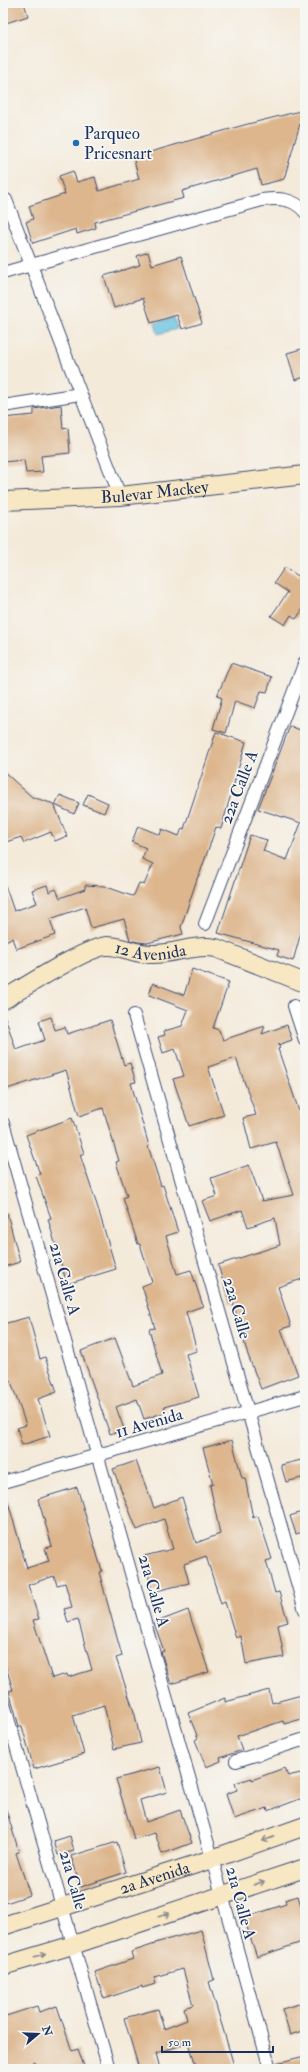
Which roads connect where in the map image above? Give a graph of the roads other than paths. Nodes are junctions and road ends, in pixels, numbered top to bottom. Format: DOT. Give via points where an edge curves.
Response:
graph roads {
  1 [pos="6,200"];
  2 [pos="305,212"];
  3 [pos="31,265"];
  4 [pos="3,273"];
  5 [pos="80,394"];
  6 [pos="3,406"];
  7 [pos="305,475"];
  8 [pos="120,496"];
  9 [pos="3,501"];
  10 [pos="305,662"];
  11 [pos="205,924"];
  12 [pos="305,984"];
  13 [pos="3,1000"];
  14 [pos="294,1006"];
  15 [pos="134,1015"];
  16 [pos="305,1040"];
  17 [pos="3,1123"];
  18 [pos="305,1396"];
  19 [pos="249,1412"];
  20 [pos="98,1455"];
  21 [pos="3,1482"];
  22 [pos="305,1610"];
  23 [pos="3,1701"];
  24 [pos="305,1739"];
  25 [pos="236,1761"];
  26 [pos="305,1826"];
  27 [pos="212,1859"];
  28 [pos="305,1868"];
  29 [pos="222,1896"];
  30 [pos="63,1908"];
  31 [pos="3,1926"];
  32 [pos="73,1945"];
  33 [pos="3,1966"];
  34 [pos="109,2069"];
  35 [pos="270,2069"];
  1 -- 3 [label="street"];
  2 -- 3 [label="street" via="285,199 262,200"];
  3 -- 4 [label="street"];
  3 -- 5 [label="street"];
  5 -- 6 [label="street"];
  5 -- 8 [label="street"];
  7 -- 8 [label="street, Bulevar Mackey"];
  8 -- 9 [label="street, Bulevar Mackey"];
  10 -- 11 [label="street, 22a Calle A"];
  12 -- 13 [label="street, 12 Avenida" via="216,948 204,946 154,954 130,952 110,946 92,949"];
  14 -- 16 [label="street"];
  15 -- 19 [label="street, 22a Calle"];
  17 -- 20 [label="street, 21a Calle A"];
  18 -- 19 [label="street, 11 Avenida"];
  19 -- 20 [label="street, 11 Avenida"];
  19 -- 22 [label="street, 22a Calle"];
  20 -- 21 [label="street, 11 Avenida"];
  20 -- 27 [label="street, 21a Calle A"];
  23 -- 30 [label="street, 21a Calle"];
  24 -- 25 [label="street"];
  26 -- 27 [label="street, 2a Avenida, one-way"];
  27 -- 29 [label="street, 21a Calle A"];
  27 -- 30 [label="street, 2a Avenida"];
  29 -- 28 [label="street, one-way"];
  32 -- 29 [label="street, one-way"];
  29 -- 35 [label="street, 21a Calle A"];
  30 -- 31 [label="street, 2a Avenida"];
  30 -- 32 [label="street, 21a Calle"];
  33 -- 32 [label="street, one-way"];
  32 -- 34 [label="street, 21a Calle"];
}
